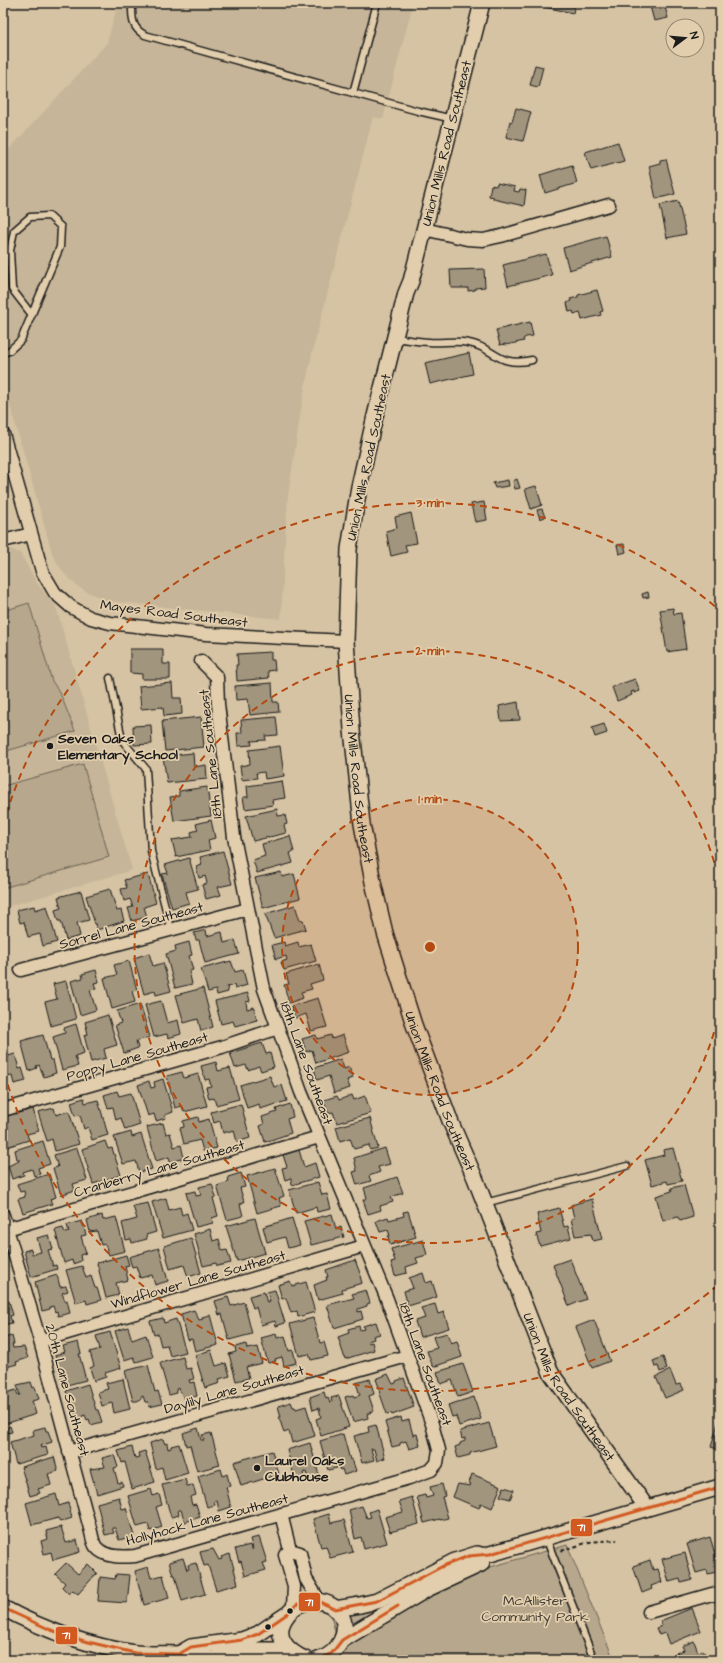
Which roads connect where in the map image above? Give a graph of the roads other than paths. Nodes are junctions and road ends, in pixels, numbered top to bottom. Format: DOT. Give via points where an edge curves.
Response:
graph roads {
  1 [pos="132,3"];
  2 [pos="377,3"];
  3 [pos="482,3"];
  4 [pos="353,93"];
  5 [pos="453,119"];
  6 [pos="609,205"];
  7 [pos="424,229"];
  8 [pos="32,315"];
  9 [pos="395,338"];
  10 [pos="3,353"];
  11 [pos="532,360"];
  12 [pos="3,434"];
  13 [pos="31,534"];
  14 [pos="3,541"];
  15 [pos="346,641"];
  16 [pos="201,661"];
  17 [pos="110,678"];
  18 [pos="248,909"];
  19 [pos="172,930"];
  20 [pos="21,970"];
  21 [pos="278,1028"];
  22 [pos="3,1110"];
  23 [pos="319,1137"];
  24 [pos="626,1166"];
  25 [pos="485,1203"];
  26 [pos="3,1215"];
  27 [pos="7,1228"];
  28 [pos="364,1246"];
  29 [pos="40,1341"];
  30 [pos="407,1356"];
  31 [pos="69,1452"];
  32 [pos="437,1463"];
  33 [pos="720,1487"];
  34 [pos="647,1508"];
  35 [pos="281,1514"];
  36 [pos="546,1538"];
  37 [pos="290,1550"];
  38 [pos="484,1556"];
  39 [pos="120,1557"];
  40 [pos="720,1596"];
  41 [pos="320,1602"];
  42 [pos="3,1608"];
  43 [pos="335,1609"];
  44 [pos="290,1611"];
  45 [pos="649,1612"];
  46 [pos="342,1640"];
  47 [pos="289,1650"];
  48 [pos="186,1657"];
  49 [pos="327,1658"];
  50 [pos="199,1660"];
  51 [pos="307,1660"];
  52 [pos="594,1660"];
  1 -- 4 [label="lane" via="134,26 138,32 145,35"];
  2 -- 4 [label="lane"];
  3 -- 5 [label="street, Union Mills Road Southeast"];
  4 -- 5 [label="lane"];
  5 -- 7 [label="street, Union Mills Road Southeast"];
  6 -- 7 [label="street" via="483,240"];
  7 -- 9 [label="street, Union Mills Road Southeast"];
  8 -- 8 [label="lane" via="60,247 61,227 49,216 30,217 14,232 10,252 12,289"];
  8 -- 10 [label="lane" via="21,340"];
  9 -- 11 [label="lane" via="471,343 502,360 520,363"];
  9 -- 15 [label="street, Union Mills Road Southeast" via="361,480 349,549"];
  12 -- 13 [label="street, Mayes Road Southeast"];
  13 -- 14 [label="street"];
  13 -- 15 [label="street, Mayes Road Southeast" via="42,571 55,593 71,607 91,618 110,623 206,634"];
  15 -- 25 [label="street, Union Mills Road Southeast" via="362,824 385,933 414,1025"];
  16 -- 18 [label="street, 18th Lane Southeast" via="217,677 234,837"];
  17 -- 19 [label="lane" via="122,740 146,769 151,851"];
  18 -- 19 [label="street, Sorrel Lane Southeast"];
  18 -- 21 [label="street, 18th Lane Southeast" via="264,989"];
  19 -- 20 [label="street, Sorrel Lane Southeast"];
  21 -- 22 [label="street, Poppy Lane Southeast" via="222,1047"];
  21 -- 23 [label="street, 18th Lane Southeast"];
  23 -- 27 [label="street, Cranberry Lane Southeast"];
  23 -- 28 [label="street, 18th Lane Southeast"];
  24 -- 25 [label="lane"];
  25 -- 34 [label="street, Union Mills Road Southeast" via="551,1373"];
  26 -- 27 [label="street, 20th Lane Southeast"];
  27 -- 29 [label="street, 20th Lane Southeast"];
  28 -- 29 [label="street, Windflower Lane Southeast"];
  28 -- 30 [label="street, 18th Lane Southeast" via="387,1299"];
  29 -- 31 [label="street, 20th Lane Southeast"];
  30 -- 31 [label="street, Daylily Lane Southeast"];
  30 -- 32 [label="street, 18th Lane Southeast" via="440,1450"];
  31 -- 39 [label="street, 20th Lane Southeast" via="96,1546 104,1553"];
  32 -- 35 [label="street, Hollyhock Lane Southeast" via="431,1470 410,1478"];
  33 -- 34 [label="street"];
  34 -- 36 [label="street"];
  35 -- 37 [label="street"];
  35 -- 39 [label="street, Hollyhock Lane Southeast" via="135,1556"];
  36 -- 38 [label="street"];
  36 -- 52 [label="lane"];
  37 -- 41 [label="street" via="300,1553 306,1579"];
  37 -- 44 [label="street" via="285,1555 294,1586"];
  38 -- 43 [label="street" via="476,1554 454,1561 377,1601"];
  38 -- 46 [label="street" via="480,1564 427,1589"];
  40 -- 45 [label="street" via="712,1594"];
  41 -- 43 [label="street"];
  41 -- 44 [label="street" via="304,1602"];
  42 -- 48 [label="street" via="58,1634 84,1642 136,1653"];
  43 -- 46 [label="street" via="340,1613 343,1623"];
  44 -- 47 [label="street" via="281,1623 280,1629 282,1640"];
  44 -- 48 [label="street" via="258,1634 226,1643 191,1647"];
  46 -- 49 [label="street"];
  47 -- 50 [label="street" via="252,1650"];
  47 -- 51 [label="street"];
}
